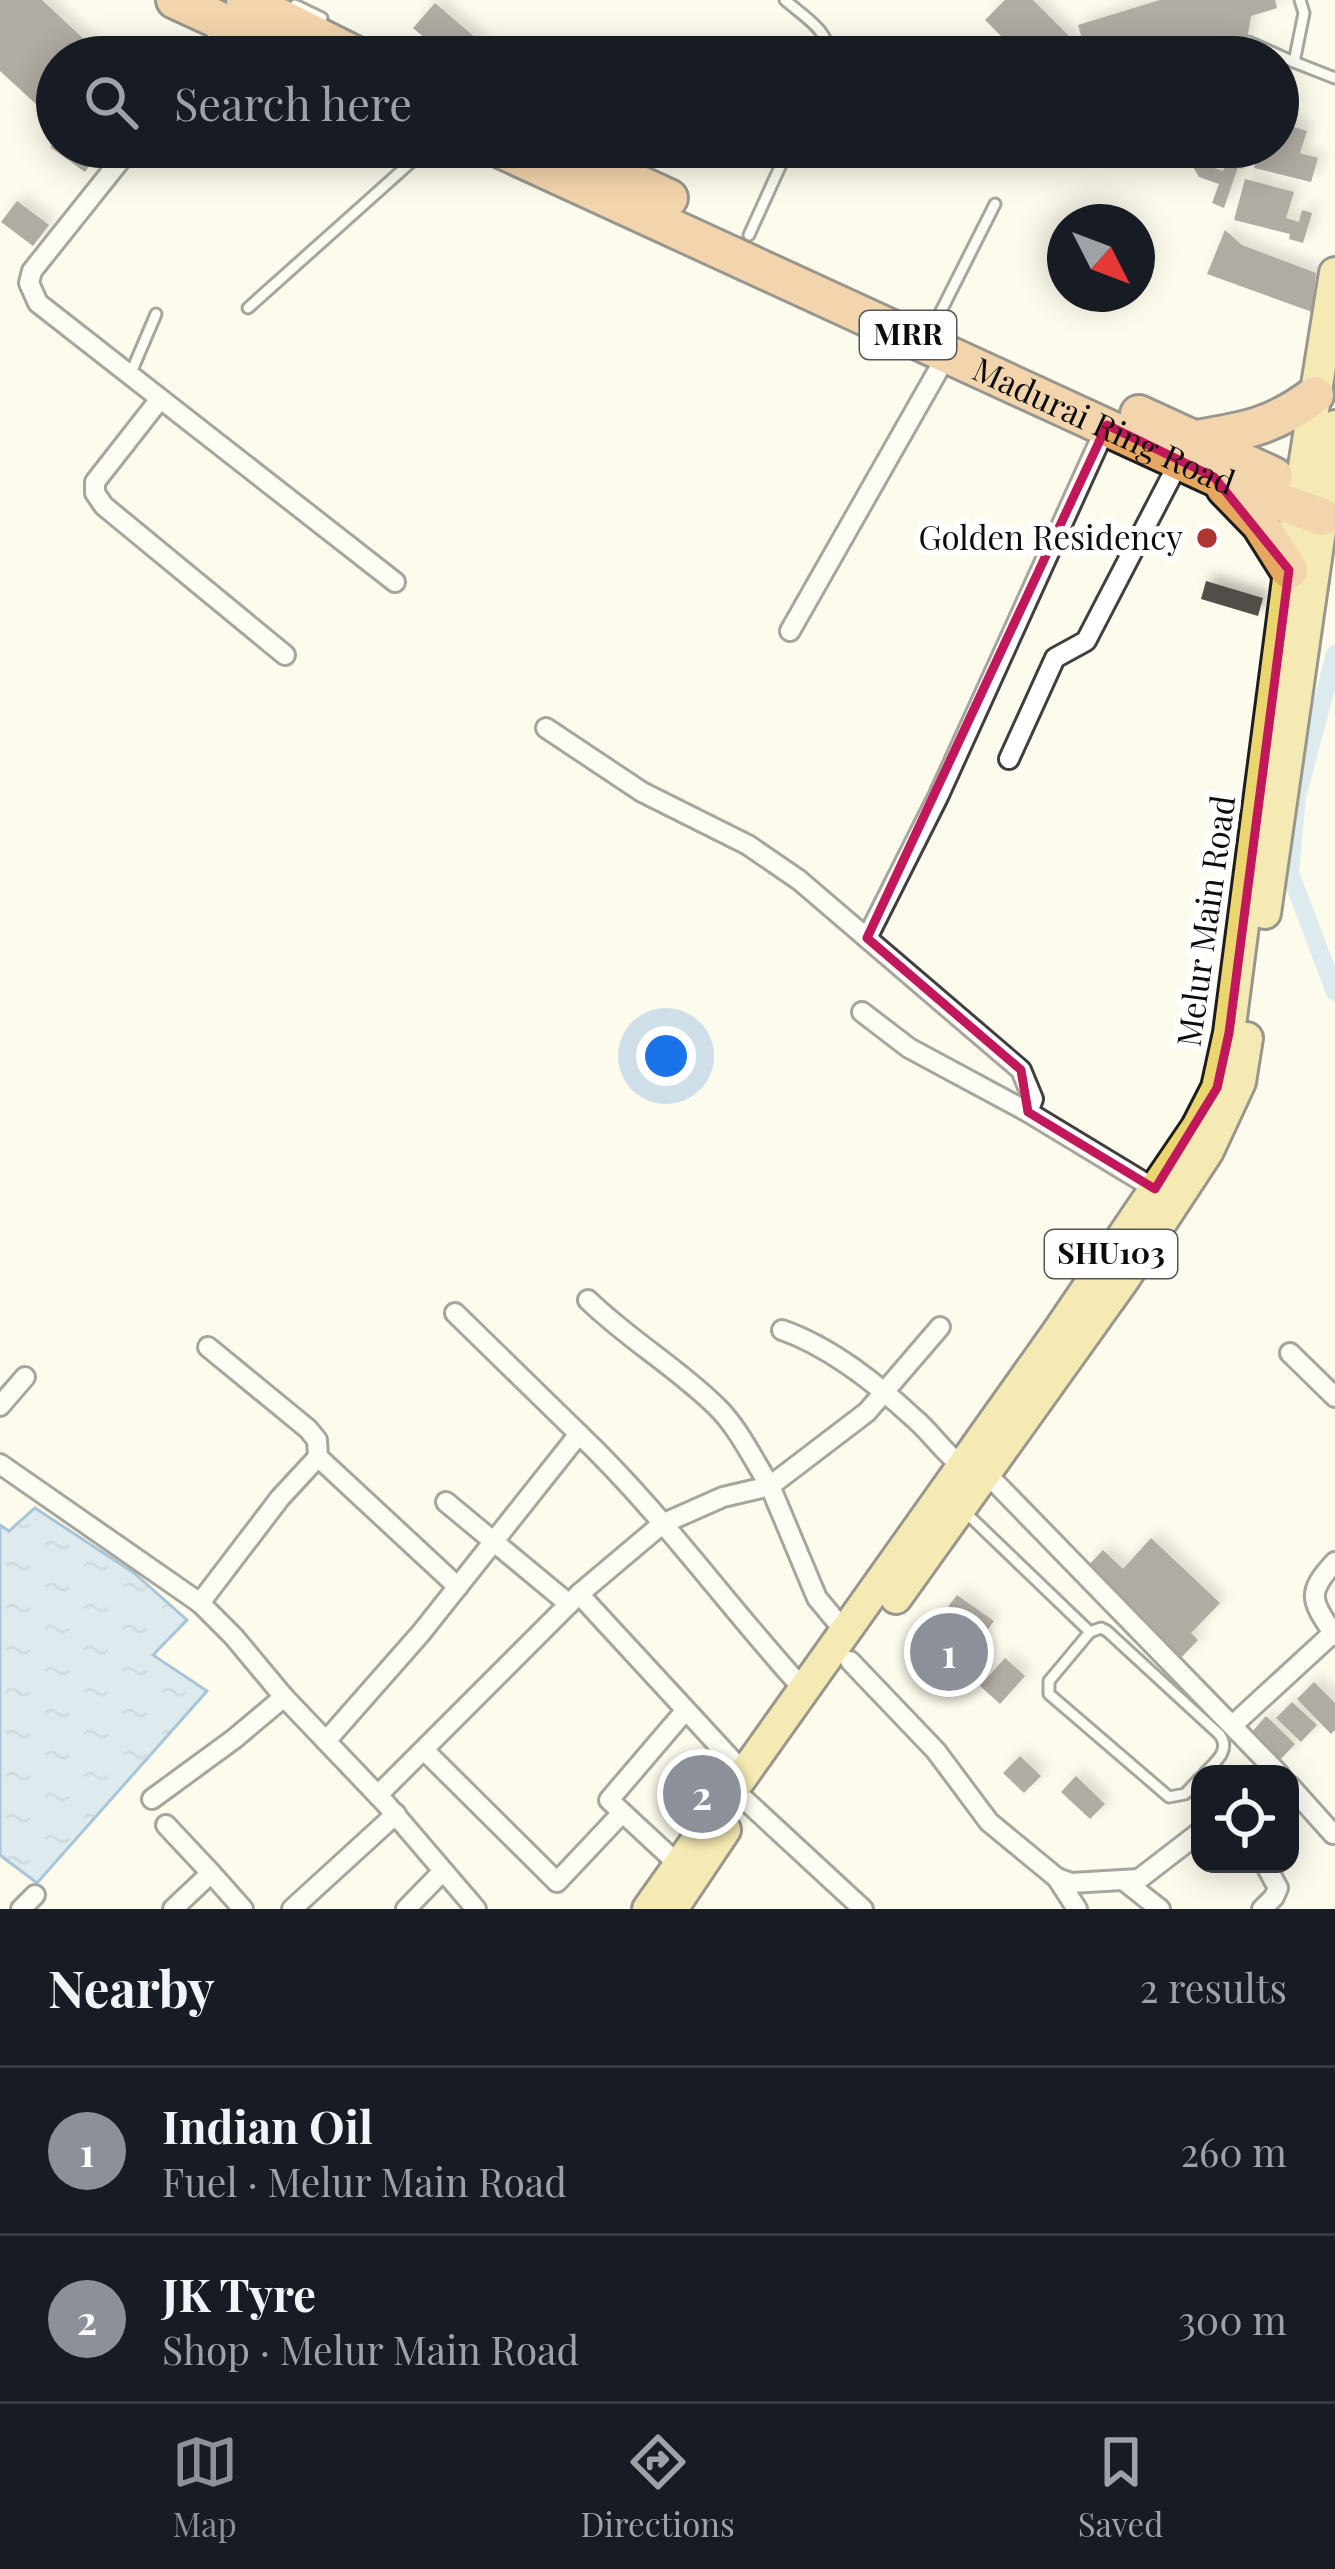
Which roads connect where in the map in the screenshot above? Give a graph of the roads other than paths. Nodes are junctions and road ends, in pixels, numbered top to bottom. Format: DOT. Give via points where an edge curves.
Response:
graph roads {
  1 [pos="176,0"];
  2 [pos="785,0"];
  3 [pos="1300,0"];
  4 [pos="302,3"];
  5 [pos="253,10"];
  6 [pos="322,18"];
  7 [pos="225,36"];
  8 [pos="278,36"];
  9 [pos="325,36"];
  10 [pos="825,36"];
  11 [pos="1299,38"];
  12 [pos="1299,64"];
  13 [pos="1335,78"];
  14 [pos="114,168"];
  15 [pos="405,168"];
  16 [pos="545,168"];
  17 [pos="603,168"];
  18 [pos="779,168"];
  19 [pos="995,204"];
  20 [pos="748,235"];
  21 [pos="1335,273"];
  22 [pos="248,308"];
  23 [pos="156,314"];
  24 [pos="942,337"];
  25 [pos="130,375"];
  26 [pos="160,399"];
  27 [pos="1325,411"];
  28 [pos="1107,425"];
  29 [pos="1188,450"];
  30 [pos="1214,477"];
  31 [pos="1311,503"];
  32 [pos="1289,570"];
  33 [pos="395,582"];
  34 [pos="790,631"];
  35 [pos="285,655"];
  36 [pos="547,728"];
  37 [pos="1010,759"];
  38 [pos="867,938"];
  39 [pos="862,1012"];
  40 [pos="1028,1112"];
  41 [pos="1155,1190"];
  42 [pos="588,1300"];
  43 [pos="455,1313"];
  44 [pos="940,1327"];
  45 [pos="782,1330"];
  46 [pos="208,1347"];
  47 [pos="1289,1353"];
  48 [pos="25,1377"];
  49 [pos="882,1394"];
  50 [pos="1335,1397"];
  51 [pos="0,1406"];
  52 [pos="579,1434"];
  53 [pos="318,1456"];
  54 [pos="0,1464"];
  55 [pos="974,1470"];
  56 [pos="770,1486"];
  57 [pos="446,1502"];
  58 [pos="961,1507"];
  59 [pos="662,1524"];
  60 [pos="492,1542"];
  61 [pos="1335,1562"];
  62 [pos="458,1587"];
  63 [pos="574,1599"];
  64 [pos="200,1603"];
  65 [pos="1090,1632"];
  66 [pos="1334,1635"];
  67 [pos="848,1647"];
  68 [pos="805,1691"];
  69 [pos="284,1697"];
  70 [pos="685,1711"];
  71 [pos="1234,1724"];
  72 [pos="326,1741"];
  73 [pos="424,1750"];
  74 [pos="1212,1765"];
  75 [pos="1271,1765"];
  76 [pos="744,1786"];
  77 [pos="1191,1788"];
  78 [pos="378,1795"];
  79 [pos="1299,1796"];
  80 [pos="152,1799"];
  81 [pos="622,1813"];
  82 [pos="396,1814"];
  83 [pos="166,1825"];
  84 [pos="1333,1834"];
  85 [pos="1191,1840"];
  86 [pos="679,1865"];
  87 [pos="443,1870"];
  88 [pos="1270,1873"];
  89 [pos="211,1874"];
  90 [pos="1057,1878"];
  91 [pos="1123,1880"];
  92 [pos="671,1907"];
  93 [pos="173,1909"];
  94 [pos="243,1909"];
  95 [pos="292,1909"];
  96 [pos="406,1909"];
  97 [pos="476,1909"];
  98 [pos="863,1909"];
  99 [pos="1077,1909"];
  100 [pos="1160,1909"];
  101 [pos="1262,1909"];
  1 -- 5 [label="highway"];
  2 -- 10 [label="lane"];
  3 -- 11 [label="lane"];
  4 -- 5 [label="lane"];
  4 -- 6 [label="lane"];
  5 -- 7 [label="street"];
  5 -- 8 [label="highway"];
  5 -- 9 [label="highway"];
  12 -- 13 [label="lane"];
  14 -- 25 [label="street" via="29,283 38,303"];
  15 -- 22 [label="lane"];
  16 -- 24 [label="highway, Madurai Ring Road / MRR"];
  17 -- 20 [label="highway, Madurai Ring Road / MRR"];
  18 -- 20 [label="lane"];
  19 -- 24 [label="lane"];
  20 -- 24 [label="highway, Madurai Ring Road / MRR"];
  21 -- 27 [label="main road, Melur Main Road"];
  23 -- 25 [label="lane"];
  24 -- 28 [label="highway, Madurai Ring Road / MRR"];
  24 -- 29 [label="highway, Madurai Ring Road / MRR"];
  24 -- 34 [label="street"];
  25 -- 26 [label="street"];
  26 -- 33 [label="street"];
  26 -- 35 [label="street" via="95,482 95,494"];
  27 -- 29 [label="highway"];
  27 -- 31 [label="main road, Melur Main Road"];
  28 -- 29 [label="highway, Madurai Ring Road / MRR"];
  28 -- 38 [label="street"];
  29 -- 30 [label="highway, Madurai Ring Road / MRR"];
  29 -- 31 [label="highway, Madurai Ring Road / MRR"];
  29 -- 37 [label="street" via="1085,641 1055,658"];
  30 -- 31 [label="highway, Madurai Ring Road / MRR"];
  30 -- 32 [label="highway" via="1260,524"];
  31 -- 32 [label="main road, Melur Main Road / SHU103"];
  31 -- 55 [label="main road, Melur Main Road / SHU103" via="1240,1082 1208,1151 1124,1279"];
  32 -- 41 [label="main road, Melur Main Road / SHU103" via="1229,1033 1217,1088"];
  36 -- 38 [label="street" via="643,792 748,845"];
  38 -- 40 [label="street" via="1021,1070 1033,1099"];
  39 -- 40 [label="street" via="909,1048"];
  40 -- 41 [label="street"];
  41 -- 55 [label="main road, Melur Main Road / SHU103"];
  42 -- 56 [label="street" via="722,1411"];
  43 -- 52 [label="street"];
  44 -- 49 [label="street"];
  45 -- 49 [label="street" via="811,1340"];
  46 -- 53 [label="street" via="308,1429"];
  47 -- 50 [label="street"];
  48 -- 51 [label="street"];
  49 -- 55 [label="street" via="945,1454"];
  49 -- 56 [label="street"];
  52 -- 59 [label="street"];
  52 -- 60 [label="street"];
  53 -- 62 [label="street"];
  53 -- 64 [label="street"];
  54 -- 64 [label="street"];
  55 -- 58 [label="main road, Melur Main Road / SHU103"];
  55 -- 67 [label="main road, Melur Main Road / SHU103"];
  55 -- 71 [label="street"];
  56 -- 59 [label="street"];
  56 -- 67 [label="street" via="817,1598"];
  57 -- 60 [label="street"];
  58 -- 65 [label="lane"];
  58 -- 67 [label="main road, Melur Main Road / SHU103"];
  59 -- 63 [label="street"];
  59 -- 68 [label="street"];
  60 -- 62 [label="street"];
  60 -- 63 [label="street"];
  61 -- 66 [label="street" via="1314,1590"];
  62 -- 72 [label="street"];
  63 -- 70 [label="street"];
  63 -- 73 [label="street"];
  64 -- 69 [label="street"];
  65 -- 74 [label="lane" via="1107,1631 1220,1735 1223,1753"];
  65 -- 77 [label="lane" via="1049,1681 1049,1694 1169,1797"];
  66 -- 71 [label="street"];
  67 -- 68 [label="main road, Melur Main Road / SHU103"];
  67 -- 76 [label="main road, Melur Main Road / SHU103"];
  67 -- 90 [label="street" via="989,1822"];
  68 -- 76 [label="main road, Melur Main Road / SHU103"];
  69 -- 72 [label="street"];
  69 -- 80 [label="street"];
  70 -- 76 [label="street"];
  70 -- 81 [label="street" via="609,1800"];
  71 -- 75 [label="street"];
  72 -- 78 [label="street"];
  73 -- 78 [label="street"];
  73 -- 81 [label="street" via="556,1882"];
  76 -- 86 [label="main road, Melur Main Road / SHU103"];
  76 -- 92 [label="main road, Melur Main Road / SHU103" via="698,1876"];
  76 -- 98 [label="street"];
  78 -- 82 [label="street"];
  79 -- 84 [label="street"];
  81 -- 86 [label="street"];
  82 -- 87 [label="street"];
  82 -- 95 [label="street"];
  83 -- 89 [label="street"];
  85 -- 91 [label="street" via="1151,1873"];
  86 -- 92 [label="main road, Melur Main Road / SHU103"];
  87 -- 96 [label="street"];
  87 -- 97 [label="street"];
  88 -- 101 [label="street" via="1278,1888"];
  89 -- 93 [label="street"];
  89 -- 94 [label="street"];
  90 -- 91 [label="street"];
  90 -- 99 [label="street"];
  91 -- 100 [label="street"];
}
